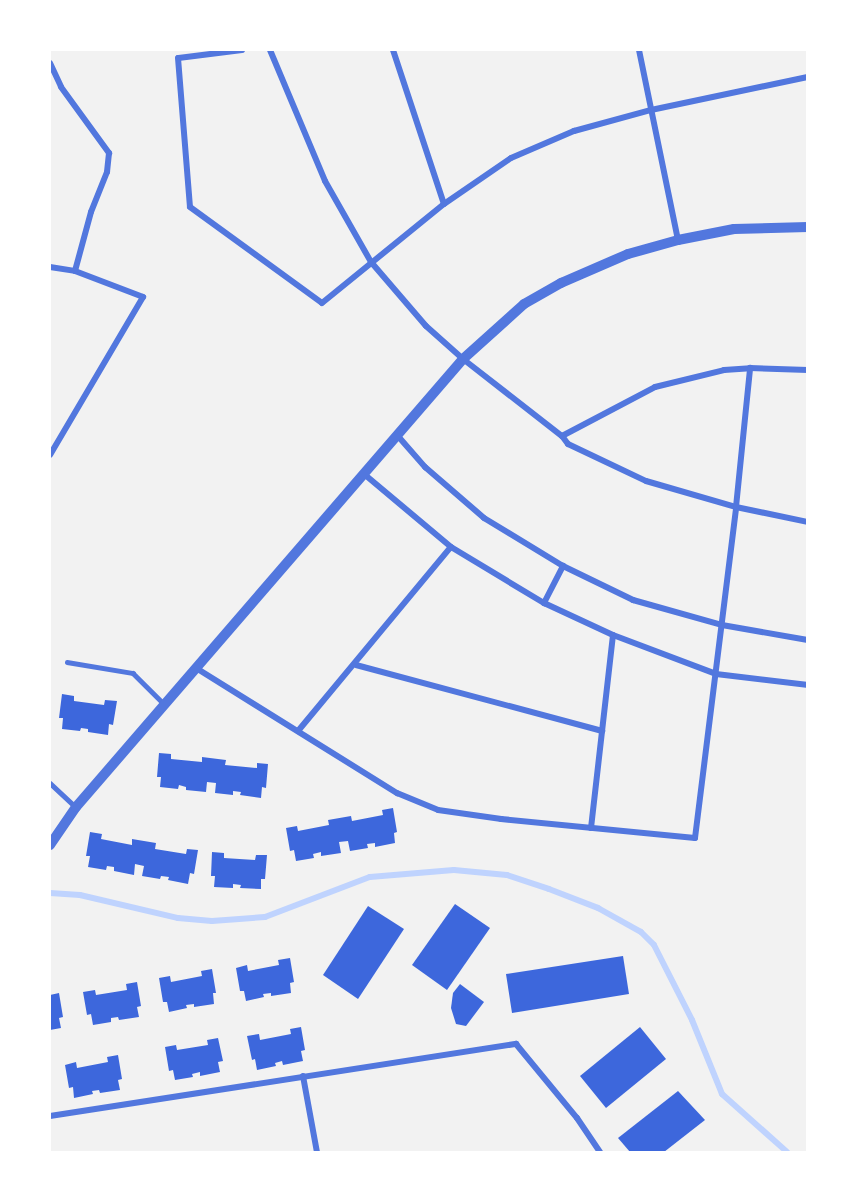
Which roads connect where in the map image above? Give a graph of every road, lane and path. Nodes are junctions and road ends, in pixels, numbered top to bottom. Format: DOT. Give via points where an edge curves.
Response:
graph roads {
  1 [pos="242,50"];
  2 [pos="270,50"];
  3 [pos="393,50"];
  4 [pos="639,50"];
  5 [pos="50,63"];
  6 [pos="807,77"];
  7 [pos="651,110"];
  8 [pos="444,204"];
  9 [pos="807,227"];
  10 [pos="678,240"];
  11 [pos="371,262"];
  12 [pos="50,267"];
  13 [pos="75,271"];
  14 [pos="463,359"];
  15 [pos="750,368"];
  16 [pos="807,370"];
  17 [pos="397,435"];
  18 [pos="562,436"];
  19 [pos="50,455"];
  20 [pos="364,474"];
  21 [pos="736,507"];
  22 [pos="807,522"];
  23 [pos="451,547"];
  24 [pos="563,566"];
  25 [pos="544,603"];
  26 [pos="722,625"];
  27 [pos="613,635"];
  28 [pos="807,640"];
  29 [pos="67,662"];
  30 [pos="356,665"];
  31 [pos="196,668"];
  32 [pos="716,674"];
  33 [pos="807,685"];
  34 [pos="165,705"];
  35 [pos="298,731"];
  36 [pos="602,731"];
  37 [pos="50,783"];
  38 [pos="76,807"];
  39 [pos="591,828"];
  40 [pos="50,845"];
  41 [pos="303,1076"];
  42 [pos="50,1116"];
  43 [pos="317,1152"];
  44 [pos="600,1152"];
  1 -- 11 [label="street" via="178,58 190,207 322,303"];
  2 -- 11 [label="street" via="325,182"];
  3 -- 8 [label="street"];
  4 -- 7 [label="street"];
  5 -- 13 [label="street" via="62,87 110,153"];
  6 -- 7 [label="street"];
  7 -- 8 [label="street" via="574,130 511,158"];
  7 -- 10 [label="street"];
  8 -- 11 [label="street"];
  9 -- 10 [label="street" via="734,229"];
  10 -- 14 [label="street" via="628,254 561,283 524,304"];
  11 -- 14 [label="street" via="426,326"];
  12 -- 13 [label="street"];
  13 -- 19 [label="street" via="143,297"];
  14 -- 17 [label="street"];
  14 -- 18 [label="street"];
  15 -- 16 [label="street"];
  15 -- 18 [label="street" via="724,370 655,387"];
  15 -- 21 [label="street"];
  17 -- 20 [label="street"];
  17 -- 24 [label="street" via="425,467 484,518"];
  18 -- 21 [label="street" via="568,444 646,481"];
  20 -- 23 [label="street"];
  20 -- 31 [label="street"];
  21 -- 22 [label="street"];
  21 -- 26 [label="street"];
  23 -- 25 [label="street"];
  23 -- 30 [label="street"];
  24 -- 25 [label="street"];
  24 -- 26 [label="street" via="633,600"];
  25 -- 27 [label="street"];
  26 -- 28 [label="street"];
  26 -- 32 [label="street"];
  27 -- 32 [label="street"];
  27 -- 36 [label="street"];
  29 -- 34 [label="lane" via="133,673"];
  30 -- 35 [label="street"];
  30 -- 36 [label="street"];
  31 -- 34 [label="street"];
  31 -- 35 [label="street"];
  32 -- 33 [label="street"];
  32 -- 39 [label="street" via="695,838"];
  34 -- 38 [label="street"];
  35 -- 39 [label="street" via="398,793 438,810"];
  36 -- 39 [label="street"];
  37 -- 38 [label="lane"];
  38 -- 40 [label="street"];
  41 -- 42 [label="street"];
  41 -- 43 [label="street"];
  41 -- 44 [label="street" via="516,1044"];
}
